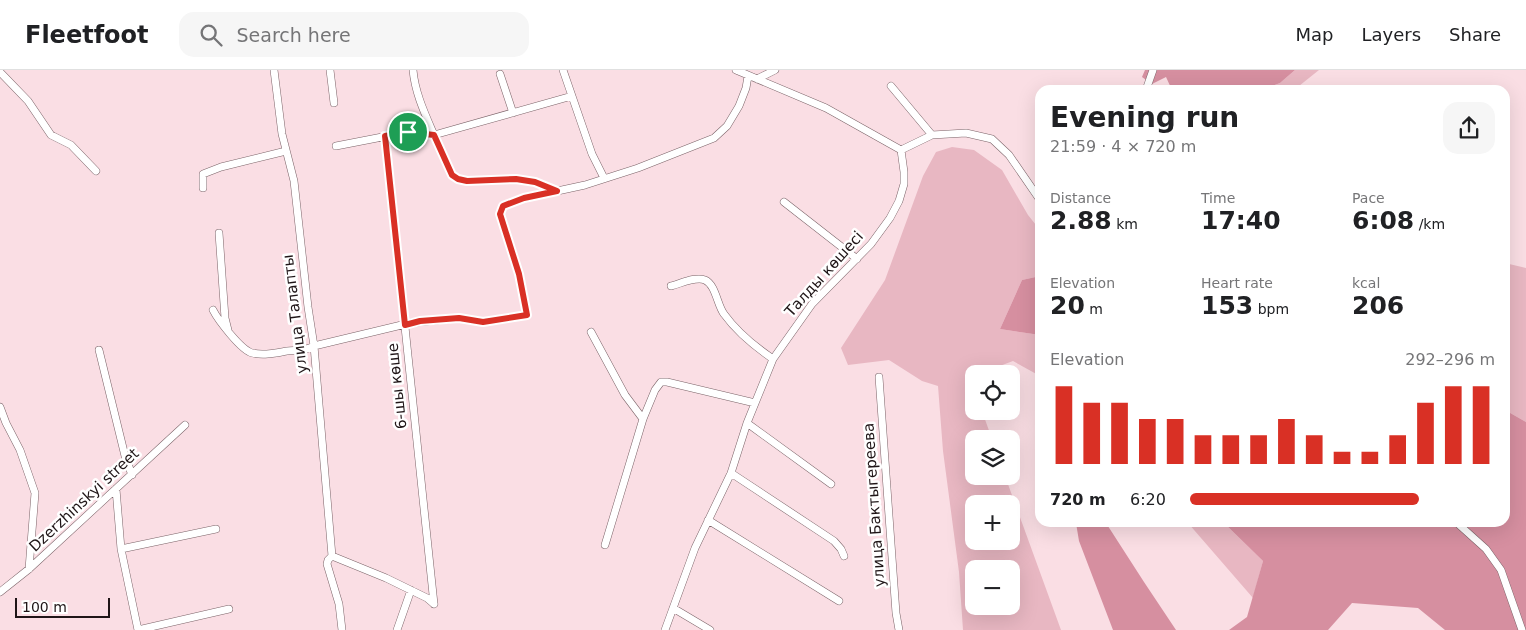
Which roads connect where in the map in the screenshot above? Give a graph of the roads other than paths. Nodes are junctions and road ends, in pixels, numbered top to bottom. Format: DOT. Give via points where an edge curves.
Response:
graph roads {
  1 [pos="274,70"];
  2 [pos="330,70"];
  3 [pos="413,70"];
  4 [pos="563,70"];
  5 [pos="736,70"];
  6 [pos="775,70"];
  7 [pos="1153,70"];
  8 [pos="0,72"];
  9 [pos="500,74"];
  10 [pos="748,76"];
  11 [pos="757,79"];
  12 [pos="1148,85"];
  13 [pos="891,86"];
  14 [pos="572,96"];
  15 [pos="334,103"];
  16 [pos="513,113"];
  17 [pos="434,135"];
  18 [pos="932,135"];
  19 [pos="385,136"];
  20 [pos="336,146"];
  21 [pos="900,150"];
  22 [pos="286,151"];
  23 [pos="96,171"];
  24 [pos="604,178"];
  25 [pos="202,188"];
  26 [pos="557,191"];
  27 [pos="1035,193"];
  28 [pos="784,202"];
  29 [pos="219,233"];
  30 [pos="857,259"];
  31 [pos="671,286"];
  32 [pos="213,310"];
  33 [pos="405,325"];
  34 [pos="591,332"];
  35 [pos="228,333"];
  36 [pos="314,346"];
  37 [pos="99,350"];
  38 [pos="773,359"];
  39 [pos="879,377"];
  40 [pos="755,403"];
  41 [pos="0,408"];
  42 [pos="643,419"];
  43 [pos="748,423"];
  44 [pos="185,425"];
  45 [pos="731,473"];
  46 [pos="132,475"];
  47 [pos="832,484"];
  48 [pos="116,489"];
  49 [pos="708,520"];
  50 [pos="1462,527"];
  51 [pos="216,529"];
  52 [pos="605,544"];
  53 [pos="121,549"];
  54 [pos="844,556"];
  55 [pos="330,558"];
  56 [pos="29,569"];
  57 [pos="410,590"];
  58 [pos="0,592"];
  59 [pos="839,601"];
  60 [pos="673,608"];
  61 [pos="229,609"];
  62 [pos="138,630"];
  63 [pos="342,630"];
  64 [pos="397,630"];
  65 [pos="665,630"];
  66 [pos="710,630"];
  67 [pos="899,630"];
  68 [pos="1522,630"];
  1 -- 22 [label="street, улица Талапты"];
  2 -- 15 [label="street"];
  3 -- 17 [label="street" via="418,96"];
  4 -- 14 [label="street"];
  5 -- 10 [label="street"];
  6 -- 11 [label="street"];
  7 -- 12 [label="street"];
  8 -- 23 [label="street" via="28,101 51,135 71,145"];
  9 -- 16 [label="street"];
  10 -- 11 [label="street"];
  10 -- 24 [label="street" via="739,106 727,126 714,138"];
  11 -- 21 [label="street" via="826,108"];
  13 -- 18 [label="street"];
  14 -- 16 [label="street"];
  14 -- 24 [label="street"];
  16 -- 17 [label="street"];
  17 -- 19 [label="street" via="408,132"];
  17 -- 26 [label="street" via="452,175 458,179 516,179"];
  18 -- 21 [label="street"];
  18 -- 27 [label="street" via="966,133 992,139 1009,155"];
  19 -- 20 [label="street"];
  19 -- 33 [label="street, 6-шы көше"];
  21 -- 30 [label="street, Талды көшесі" via="904,184 899,201 890,218"];
  22 -- 25 [label="street" via="203,174"];
  22 -- 36 [label="street, улица Талапты" via="294,181"];
  24 -- 26 [label="street"];
  26 -- 33 [label="street" via="503,206 500,214 519,274 527,315 483,322 459,318"];
  28 -- 30 [label="street"];
  29 -- 35 [label="street"];
  30 -- 38 [label="street, Талды көшесі" via="812,304"];
  31 -- 38 [label="street" via="703,279 710,283 722,313 750,343"];
  32 -- 35 [label="street"];
  33 -- 36 [label="street"];
  33 -- 57 [label="street, 6-шы көше" via="434,604"];
  34 -- 42 [label="street" via="625,395"];
  35 -- 36 [label="street" via="250,352 273,354"];
  36 -- 55 [label="street, улица Талапты"];
  37 -- 46 [label="street"];
  38 -- 40 [label="street, Талды көшесі"];
  39 -- 67 [label="street, улица Бактыгереева"];
  40 -- 42 [label="street" via="661,382"];
  40 -- 43 [label="street, Талды көшесі"];
  41 -- 56 [label="street" via="20,450 35,493"];
  42 -- 52 [label="street"];
  43 -- 45 [label="street, Талды көшесі"];
  43 -- 47 [label="street"];
  44 -- 46 [label="street, Dzerzhinskyi street"];
  45 -- 49 [label="street, Талды көшесі"];
  45 -- 54 [label="street" via="834,541"];
  46 -- 48 [label="street, Dzerzhinskyi street"];
  48 -- 53 [label="street"];
  48 -- 56 [label="street, Dzerzhinskyi street"];
  49 -- 59 [label="street"];
  49 -- 60 [label="street, Талды көшесі"];
  50 -- 68 [label="street" via="1486,549 1501,570"];
  51 -- 53 [label="street"];
  53 -- 62 [label="street"];
  55 -- 57 [label="street" via="372,572"];
  55 -- 63 [label="street, улица Талапты" via="328,568"];
  56 -- 58 [label="street, Dzerzhinskyi street"];
  57 -- 64 [label="street"];
  60 -- 65 [label="street, Талды көшесі"];
  60 -- 66 [label="street"];
  61 -- 62 [label="street"];
}
